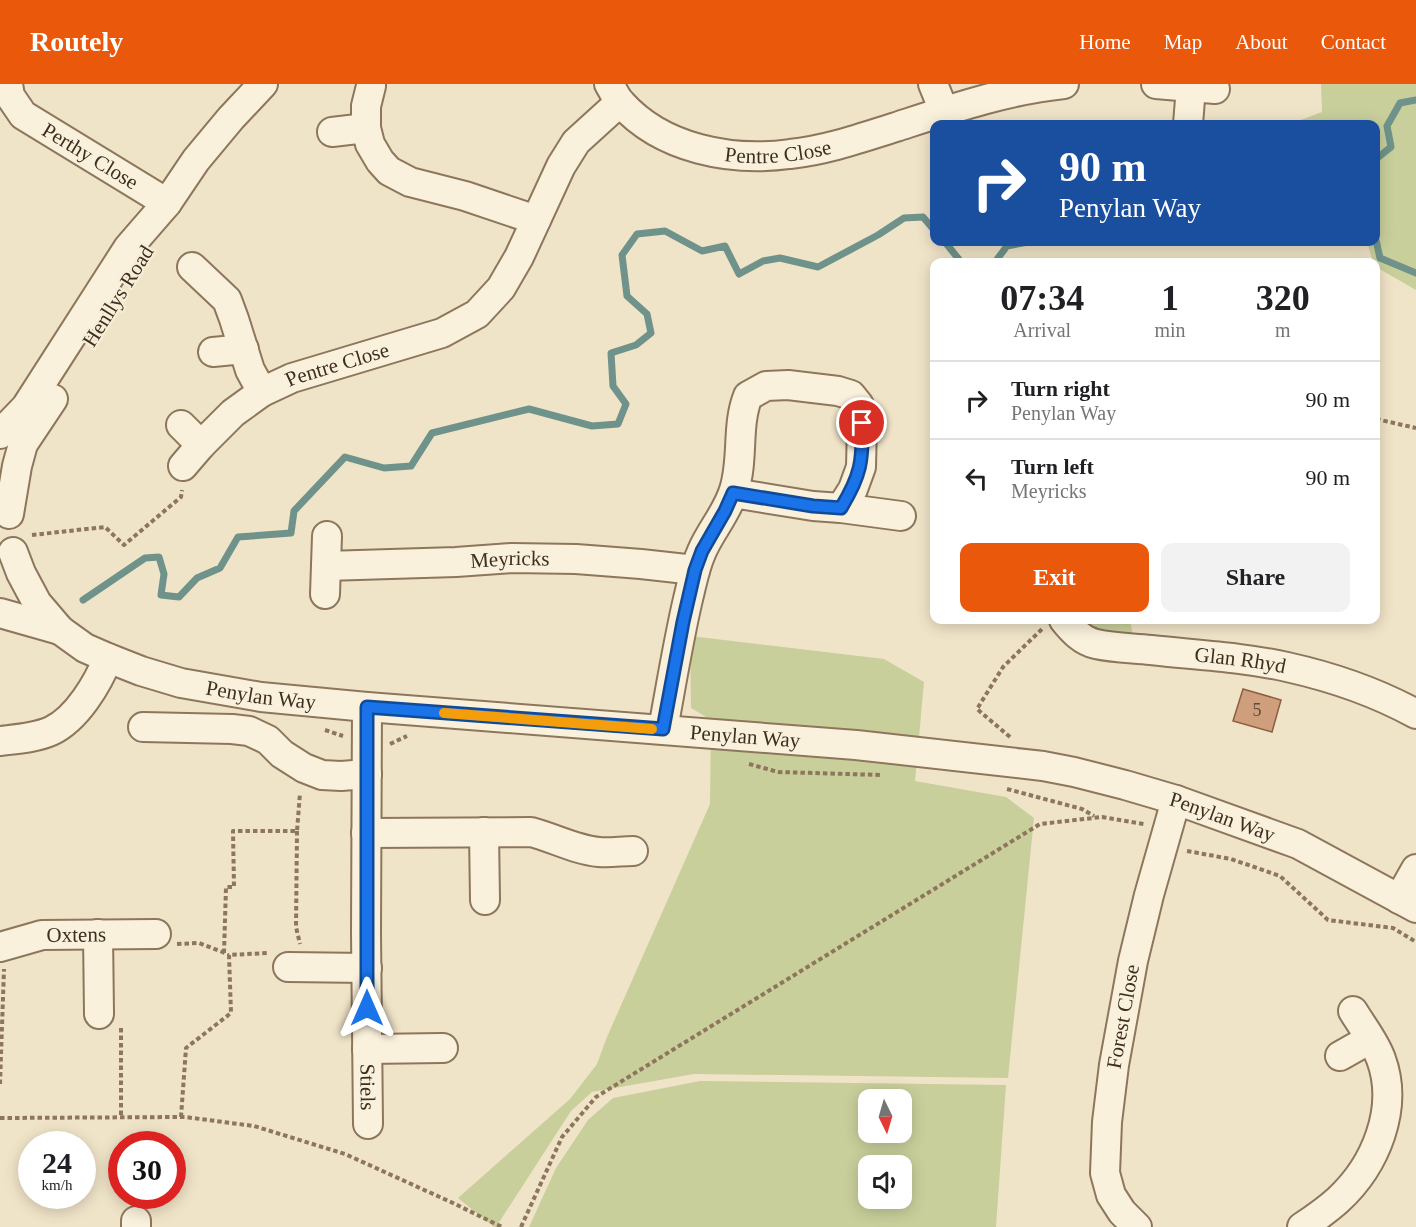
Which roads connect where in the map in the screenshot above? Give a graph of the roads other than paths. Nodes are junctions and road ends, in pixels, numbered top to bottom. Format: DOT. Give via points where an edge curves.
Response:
graph roads {
  1 [pos="263,84"];
  2 [pos="933,84"];
  3 [pos="1064,84"];
  4 [pos="1156,84"];
  5 [pos="371,86"];
  6 [pos="614,93"];
  7 [pos="8,101"];
  8 [pos="944,111"];
  9 [pos="1190,120"];
  10 [pos="366,128"];
  11 [pos="332,132"];
  12 [pos="167,203"];
  13 [pos="536,220"];
  14 [pos="192,267"];
  15 [pos="244,349"];
  16 [pos="213,352"];
  17 [pos="262,392"];
  18 [pos="181,425"];
  19 [pos="0,434"];
  20 [pos="733,493"];
  21 [pos="841,508"];
  22 [pos="901,516"];
  23 [pos="9,524"];
  24 [pos="327,536"];
  25 [pos="326,566"];
  26 [pos="695,570"];
  27 [pos="0,584"];
  28 [pos="325,594"];
  29 [pos="0,613"];
  30 [pos="1054,624"];
  31 [pos="60,630"];
  32 [pos="108,658"];
  33 [pos="367,707"];
  34 [pos="1416,714"];
  35 [pos="143,727"];
  36 [pos="663,729"];
  37 [pos="0,741"];
  38 [pos="367,774"];
  39 [pos="1176,800"];
  40 [pos="484,832"];
  41 [pos="366,833"];
  42 [pos="633,851"];
  43 [pos="1416,868"];
  44 [pos="485,900"];
  45 [pos="1407,903"];
  46 [pos="98,934"];
  47 [pos="161,939"];
  48 [pos="0,947"];
  49 [pos="298,967"];
  50 [pos="367,968"];
  51 [pos="1353,1011"];
  52 [pos="99,1014"];
  53 [pos="1370,1039"];
  54 [pos="443,1048"];
  55 [pos="367,1049"];
  56 [pos="1340,1056"];
  57 [pos="368,1124"];
  58 [pos="1137,1227"];
  59 [pos="1302,1227"];
  1 -- 12 [label="street" via="196,160"];
  2 -- 8 [label="street"];
  3 -- 8 [label="street, Pentre Close" via="1015,91"];
  4 -- 9 [label="street" via="1203,88"];
  5 -- 10 [label="street"];
  6 -- 8 [label="street, Pentre Close" via="643,124 674,140 700,149 751,156 839,145"];
  6 -- 13 [label="street, Pentre Close" via="561,166"];
  7 -- 12 [label="street, Perthy Close" via="35,124"];
  10 -- 11 [label="street"];
  10 -- 13 [label="street" via="380,161 396,175"];
  12 -- 19 [label="street, Henllys Road" via="128,248 26,407"];
  12 -- 23 [label="street, Henllys Road" via="147,255 23,444"];
  13 -- 17 [label="street, Pentre Close" via="501,288 477,314 442,333 292,378"];
  14 -- 15 [label="street, Pentre Close" via="227,300"];
  15 -- 16 [label="street"];
  15 -- 17 [label="street, Pentre Close"];
  17 -- 18 [label="street, Pentre Close" via="233,413 192,456"];
  20 -- 21 [label="street"];
  20 -- 21 [label="street" via="747,396 766,386 838,391 851,395 860,405 862,423 861,467"];
  20 -- 26 [label="street"];
  21 -- 22 [label="street"];
  23 -- 27 [label="street, Henllys Road" via="9,566"];
  23 -- 31 [label="street, Penylan Way" via="21,573 37,603"];
  24 -- 25 [label="street"];
  25 -- 26 [label="street, Meyricks" via="512,558 576,559"];
  25 -- 28 [label="street"];
  26 -- 36 [label="street"];
  29 -- 31 [label="street, Penylan Way"];
  30 -- 34 [label="street, Glan Rhyd" via="1094,644 1288,667 1359,687"];
  31 -- 32 [label="street, Penylan Way"];
  32 -- 33 [label="street, Penylan Way" via="181,683 261,697"];
  32 -- 37 [label="street" via="91,693 72,716 52,730"];
  33 -- 36 [label="street, Penylan Way"];
  33 -- 38 [label="street, Stiels"];
  35 -- 38 [label="street" via="249,731 322,775"];
  36 -- 39 [label="street, Penylan Way" via="1043,766"];
  38 -- 41 [label="street, Stiels"];
  39 -- 45 [label="street, Penylan Way" via="1298,844"];
  39 -- 58 [label="street, Forest Close" via="1124,1005 1107,1122 1105,1173 1111,1195"];
  40 -- 41 [label="street"];
  40 -- 42 [label="street" via="531,832 600,852"];
  40 -- 44 [label="street"];
  41 -- 50 [label="street, Stiels"];
  43 -- 45 [label="street"];
  46 -- 47 [label="street, Oxtens"];
  46 -- 48 [label="street, Oxtens" via="42,935"];
  46 -- 52 [label="street"];
  49 -- 50 [label="street"];
  50 -- 55 [label="street, Stiels"];
  51 -- 53 [label="street"];
  53 -- 56 [label="street"];
  53 -- 59 [label="street" via="1380,1056 1388,1093 1377,1148 1340,1198"];
  54 -- 55 [label="street"];
  55 -- 57 [label="street, Stiels"];
}
